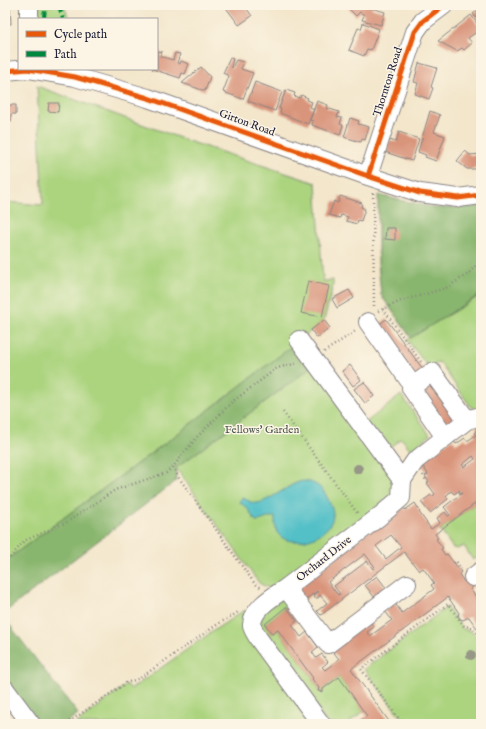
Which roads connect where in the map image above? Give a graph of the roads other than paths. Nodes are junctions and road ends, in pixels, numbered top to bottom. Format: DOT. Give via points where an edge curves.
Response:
graph roads {
  1 [pos="29,5"];
  2 [pos="444,5"];
  3 [pos="29,18"];
  4 [pos="18,70"];
  5 [pos="34,70"];
  6 [pos="5,71"];
  7 [pos="368,176"];
  8 [pos="481,195"];
  9 [pos="368,322"];
  10 [pos="299,340"];
  11 [pos="413,386"];
  12 [pos="474,418"];
  13 [pos="445,437"];
  14 [pos="402,480"];
  15 [pos="407,584"];
  16 [pos="280,592"];
  17 [pos="5,689"];
  18 [pos="31,724"];
  19 [pos="320,724"];
  1 -- 3 [label="street"];
  2 -- 7 [label="street, Thornton Road" via="423,21 415,32"];
  4 -- 6 [label="street, Girton Road"];
  5 -- 7 [label="street, Girton Road" via="75,77 148,98"];
  7 -- 8 [label="street, Girton Road" via="420,193 458,198"];
  9 -- 11 [label="street"];
  10 -- 14 [label="street"];
  11 -- 12 [label="street" via="432,372"];
  11 -- 13 [label="street" via="410,388"];
  12 -- 13 [label="street, Orchard Drive"];
  13 -- 14 [label="street, Orchard Drive" via="415,461"];
  14 -- 16 [label="street, Orchard Drive" via="401,498"];
  15 -- 16 [label="street" via="328,644"];
  16 -- 19 [label="street, Orchard Drive" via="254,614 252,626"];
  17 -- 18 [label="street"];
}
